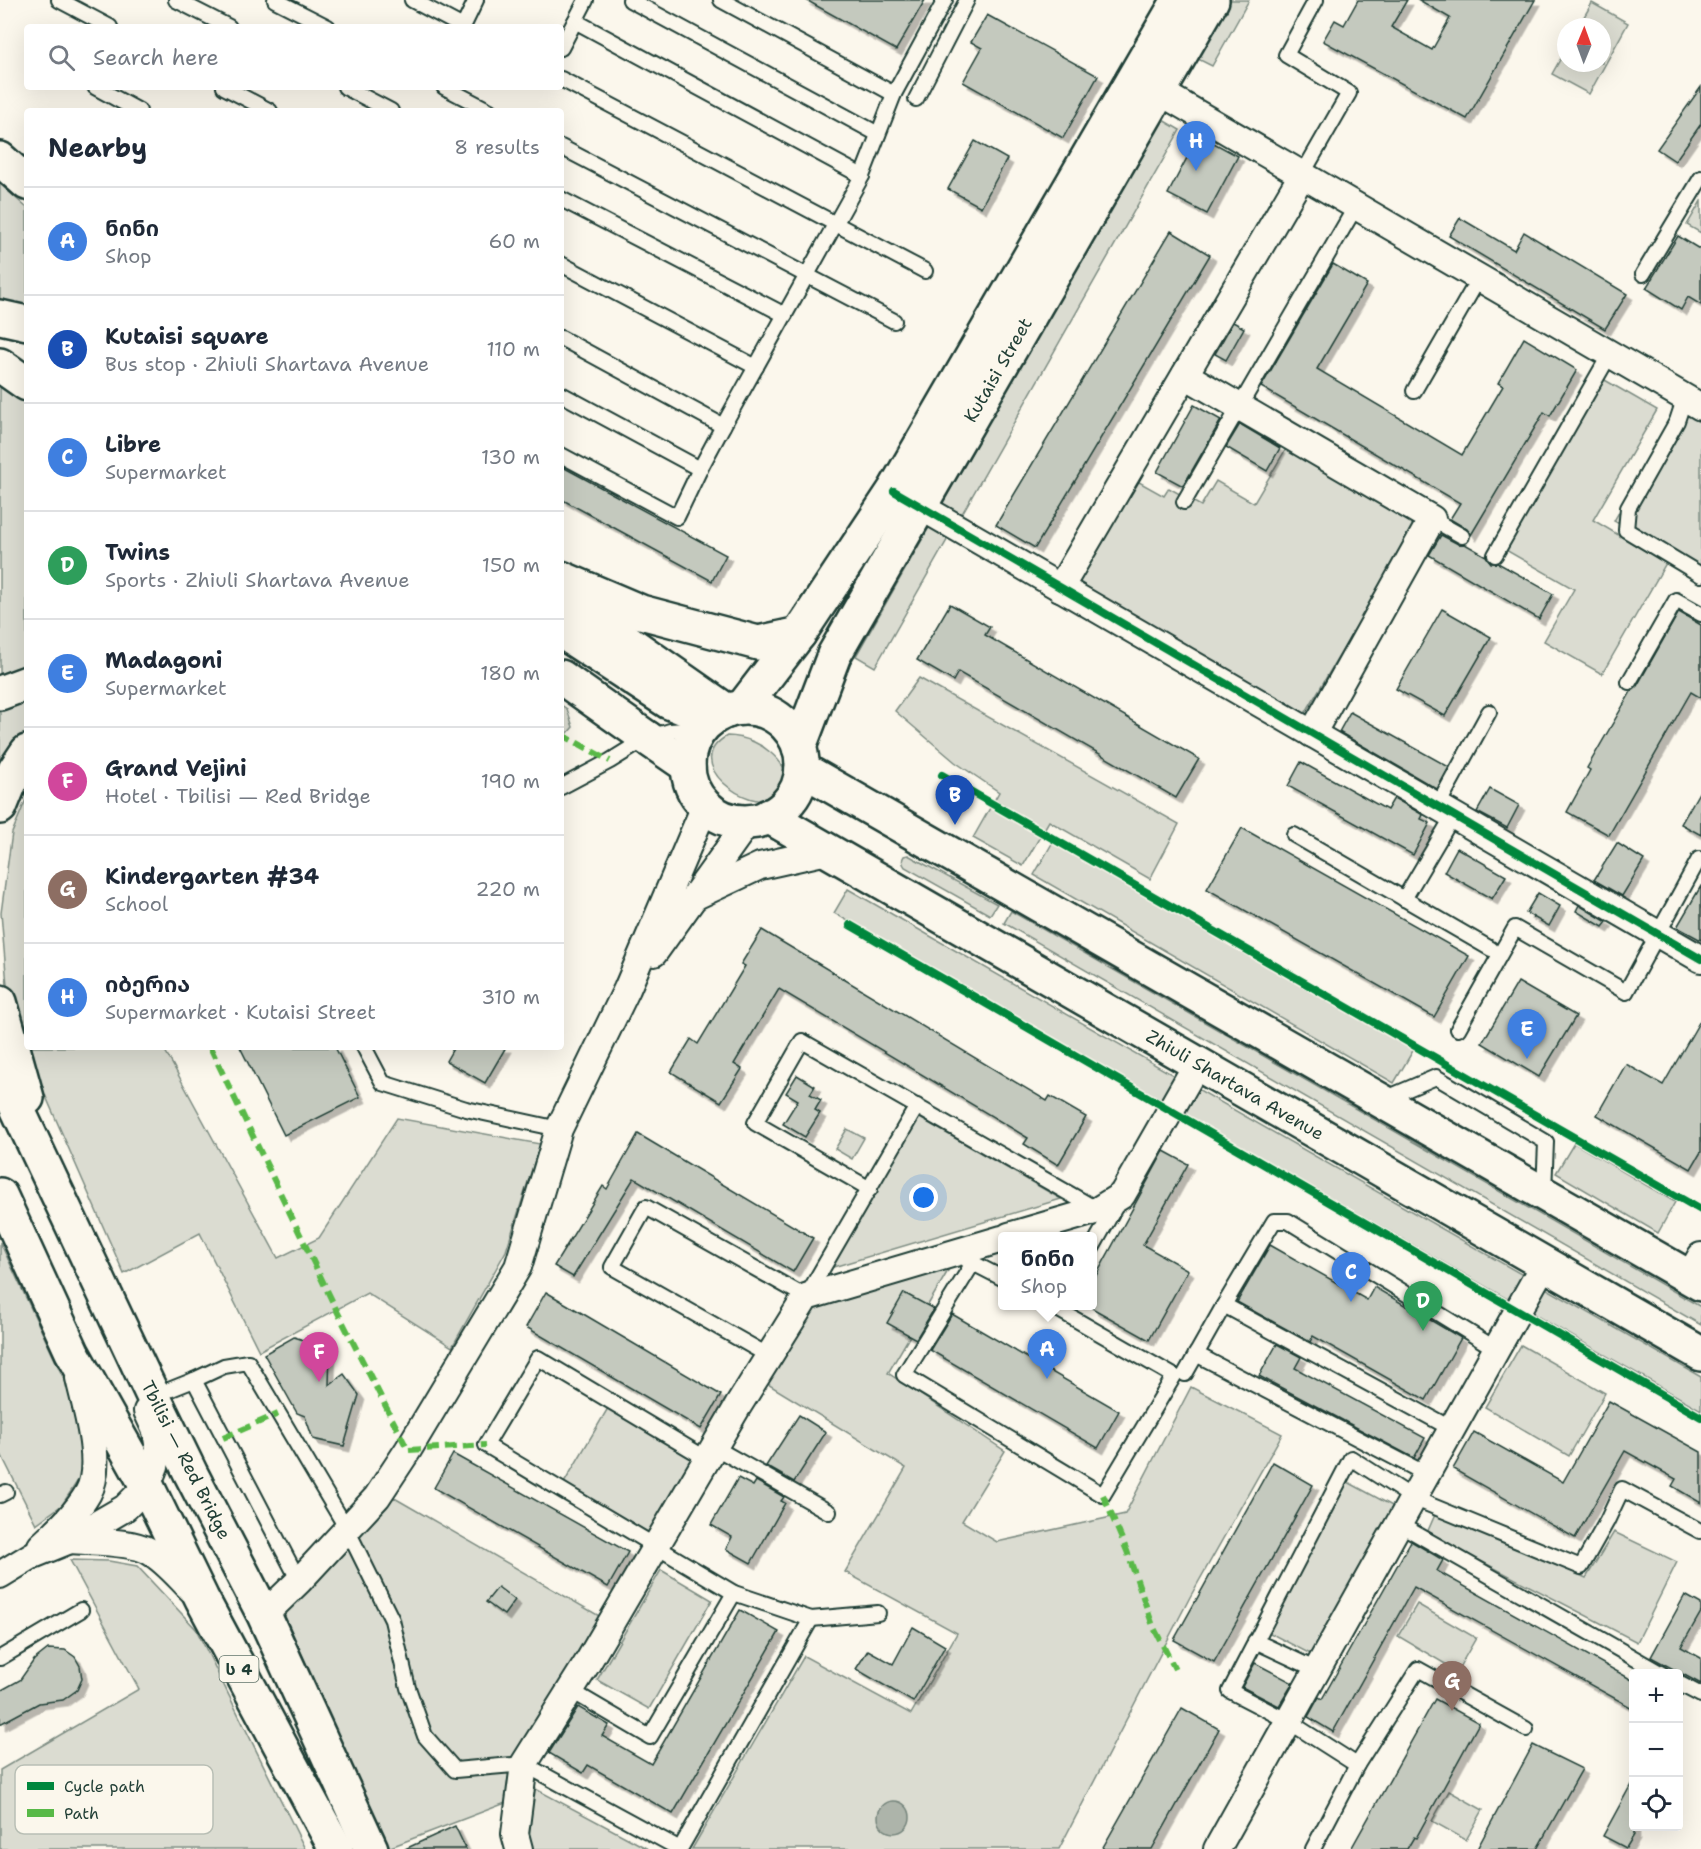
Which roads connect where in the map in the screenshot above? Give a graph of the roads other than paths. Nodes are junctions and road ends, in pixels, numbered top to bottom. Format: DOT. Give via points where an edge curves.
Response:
graph roads {
  1 [pos="59,0"];
  2 [pos="176,0"];
  3 [pos="275,0"];
  4 [pos="412,0"];
  5 [pos="476,0"];
  6 [pos="586,0"];
  7 [pos="630,0"];
  8 [pos="721,0"];
  9 [pos="945,0"];
  10 [pos="967,0"];
  11 [pos="1179,0"];
  12 [pos="1212,0"];
  13 [pos="1316,0"];
  14 [pos="575,21"];
  15 [pos="105,24"];
  16 [pos="223,24"];
  17 [pos="322,24"];
  18 [pos="457,24"];
  19 [pos="464,24"];
  20 [pos="564,42"];
  21 [pos="564,81"];
  22 [pos="1147,85"];
  23 [pos="100,90"];
  24 [pos="230,90"];
  25 [pos="351,90"];
  26 [pos="450,90"];
  27 [pos="894,94"];
  28 [pos="916,99"];
  29 [pos="134,108"];
  30 [pos="264,108"];
  31 [pos="385,108"];
  32 [pos="484,108"];
  33 [pos="878,134"];
  34 [pos="564,149"];
  35 [pos="0,159"];
  36 [pos="1302,175"];
  37 [pos="862,176"];
  38 [pos="1701,178"];
  39 [pos="24,180"];
  40 [pos="564,201"];
  41 [pos="1356,206"];
  42 [pos="836,224"];
  43 [pos="564,266"];
  44 [pos="924,271"];
  45 [pos="807,274"];
  46 [pos="1643,274"];
  47 [pos="1479,278"];
  48 [pos="785,315"];
  49 [pos="0,317"];
  50 [pos="894,321"];
  51 [pos="24,322"];
  52 [pos="564,340"];
  53 [pos="1610,354"];
  54 [pos="0,355"];
  55 [pos="24,361"];
  56 [pos="0,365"];
  57 [pos="756,367"];
  58 [pos="1185,375"];
  59 [pos="24,382"];
  60 [pos="1414,391"];
  61 [pos="564,396"];
  62 [pos="1693,402"];
  63 [pos="1240,407"];
  64 [pos="723,426"];
  65 [pos="564,457"];
  66 [pos="700,469"];
  67 [pos="907,498"];
  68 [pos="1185,502"];
  69 [pos="1432,519"];
  70 [pos="1462,536"];
  71 [pos="1495,555"];
  72 [pos="1701,574"];
  73 [pos="564,579"];
  74 [pos="1060,588"];
  75 [pos="564,597"];
  76 [pos="1701,614"];
  77 [pos="564,634"];
  78 [pos="800,634"];
  79 [pos="564,680"];
  80 [pos="1629,682"];
  81 [pos="24,684"];
  82 [pos="575,690"];
  83 [pos="0,693"];
  84 [pos="1489,712"];
  85 [pos="720,717"];
  86 [pos="1312,734"];
  87 [pos="647,738"];
  88 [pos="24,756"];
  89 [pos="801,758"];
  90 [pos="688,766"];
  91 [pos="564,785"];
  92 [pos="705,806"];
  93 [pos="0,807"];
  94 [pos="1445,812"];
  95 [pos="758,820"];
  96 [pos="1294,835"];
  97 [pos="827,850"];
  98 [pos="1701,860"];
  99 [pos="696,896"];
  100 [pos="1404,899"];
  101 [pos="1657,933"];
  102 [pos="1491,950"];
  103 [pos="1701,959"];
  104 [pos="627,989"];
  105 [pos="0,1002"];
  106 [pos="1458,1029"];
  107 [pos="366,1050"];
  108 [pos="1197,1064"];
  109 [pos="0,1072"];
  110 [pos="1380,1100"];
  111 [pos="917,1106"];
  112 [pos="559,1129"];
  113 [pos="46,1170"];
  114 [pos="870,1189"];
  115 [pos="1544,1194"];
  116 [pos="0,1195"];
  117 [pos="1122,1195"];
  118 [pos="1098,1210"];
  119 [pos="1023,1232"];
  120 [pos="1097,1239"];
  121 [pos="998,1241"];
  122 [pos="963,1258"];
  123 [pos="1544,1264"];
  124 [pos="1697,1272"];
  125 [pos="998,1276"];
  126 [pos="806,1297"];
  127 [pos="1224,1305"];
  128 [pos="1063,1310"];
  129 [pos="115,1316"];
  130 [pos="1496,1349"];
  131 [pos="72,1352"];
  132 [pos="1196,1354"];
  133 [pos="1701,1354"];
  134 [pos="769,1356"];
  135 [pos="1185,1374"];
  136 [pos="194,1380"];
  137 [pos="153,1396"];
  138 [pos="1452,1429"];
  139 [pos="711,1453"];
  140 [pos="1426,1474"];
  141 [pos="147,1486"];
  142 [pos="1413,1498"];
  143 [pos="829,1512"];
  144 [pos="1399,1524"];
  145 [pos="347,1530"];
  146 [pos="1700,1531"];
  147 [pos="70,1540"];
  148 [pos="656,1547"];
  149 [pos="33,1555"];
  150 [pos="0,1575"];
  151 [pos="299,1581"];
  152 [pos="734,1593"];
  153 [pos="202,1599"];
  154 [pos="81,1610"];
  155 [pos="878,1612"];
  156 [pos="264,1615"];
  157 [pos="811,1619"];
  158 [pos="1255,1641"];
  159 [pos="0,1658"];
  160 [pos="1653,1669"];
  161 [pos="1317,1670"];
  162 [pos="1683,1686"];
  163 [pos="570,1690"];
  164 [pos="1701,1695"];
  165 [pos="1288,1721"];
  166 [pos="1526,1729"];
  167 [pos="525,1764"];
  168 [pos="1357,1766"];
  169 [pos="336,1849"];
  170 [pos="371,1849"];
  171 [pos="519,1849"];
  172 [pos="1217,1849"];
  173 [pos="1313,1849"];
  1 -- 15 [label="lane"];
  2 -- 16 [label="lane"];
  3 -- 17 [label="lane"];
  4 -- 18 [label="lane"];
  5 -- 19 [label="lane"];
  6 -- 14 [label="lane"];
  7 -- 33 [label="lane"];
  8 -- 27 [label="lane"];
  9 -- 27 [label="lane"];
  10 -- 28 [label="lane"];
  11 -- 22 [label="main road, Kutaisi Street"];
  12 -- 22 [label="main road, Kutaisi Street"];
  13 -- 36 [label="lane" via="1286,55 1349,93"];
  14 -- 20 [label="lane"];
  14 -- 37 [label="lane"];
  21 -- 42 [label="lane"];
  22 -- 36 [label="street"];
  22 -- 67 [label="main road, Kutaisi Street"];
  23 -- 29 [label="lane"];
  24 -- 30 [label="lane"];
  25 -- 31 [label="lane"];
  26 -- 32 [label="lane"];
  27 -- 33 [label="lane"];
  33 -- 37 [label="lane"];
  34 -- 45 [label="lane"];
  35 -- 39 [label="main road"];
  36 -- 41 [label="street"];
  36 -- 58 [label="street"];
  37 -- 42 [label="lane"];
  38 -- 46 [label="lane"];
  40 -- 48 [label="lane"];
  41 -- 47 [label="street"];
  41 -- 63 [label="lane"];
  42 -- 44 [label="lane"];
  42 -- 45 [label="lane"];
  43 -- 57 [label="lane"];
  45 -- 48 [label="lane"];
  45 -- 50 [label="lane"];
  47 -- 53 [label="street"];
  47 -- 60 [label="lane"];
  48 -- 57 [label="lane"];
  49 -- 51 [label="main road"];
  52 -- 64 [label="lane"];
  53 -- 62 [label="street"];
  53 -- 71 [label="lane"];
  54 -- 55 [label="main road"];
  56 -- 59 [label="main road"];
  57 -- 64 [label="lane"];
  58 -- 63 [label="street"];
  58 -- 74 [label="street"];
  61 -- 66 [label="lane"];
  62 -- 72 [label="lane" via="1677,421 1628,508 1626,530"];
  63 -- 68 [label="lane"];
  63 -- 69 [label="street"];
  64 -- 66 [label="lane"];
  65 -- 66 [label="lane" via="677,518"];
  67 -- 74 [label="street"];
  67 -- 78 [label="main road, Kutaisi Street"];
  67 -- 89 [label="main road, Kutaisi Street" via="834,655"];
  69 -- 70 [label="lane"];
  69 -- 86 [label="street"];
  73 -- 78 [label="main road" via="641,612 758,644"];
  74 -- 86 [label="street"];
  75 -- 85 [label="main road"];
  76 -- 80 [label="lane" via="1676,600"];
  77 -- 85 [label="main road" via="669,702"];
  78 -- 85 [label="main road, Kutaisi Street"];
  79 -- 82 [label="main road"];
  81 -- 83 [label="main road"];
  82 -- 87 [label="main road"];
  84 -- 94 [label="lane"];
  85 -- 87 [label="lane"];
  85 -- 89 [label="main road" via="766,712 787,726"];
  85 -- 90 [label="main road" via="691,746"];
  86 -- 94 [label="street"];
  87 -- 90 [label="main road"];
  87 -- 91 [label="lane"];
  88 -- 93 [label="main road"];
  89 -- 95 [label="main road" via="799,784 792,798 781,810"];
  89 -- 110 [label="main road"];
  90 -- 92 [label="main road" via="695,794"];
  92 -- 95 [label="main road" via="724,819"];
  92 -- 104 [label="street"];
  94 -- 100 [label="lane"];
  94 -- 101 [label="street"];
  95 -- 97 [label="main road, Zhiuli Shartava Avenue"];
  95 -- 99 [label="street"];
  96 -- 100 [label="lane"];
  97 -- 99 [label="street" via="760,866"];
  97 -- 108 [label="main road, Zhiuli Shartava Avenue"];
  98 -- 101 [label="lane"];
  99 -- 104 [label="street"];
  100 -- 102 [label="lane"];
  101 -- 103 [label="street"];
  101 -- 106 [label="lane" via="1626,992 1515,928"];
  104 -- 112 [label="street"];
  105 -- 113 [label="main road"];
  107 -- 112 [label="lane" via="383,1083 466,1109"];
  108 -- 117 [label="street"];
  108 -- 123 [label="main road, Zhiuli Shartava Avenue"];
  109 -- 113 [label="main road, Tbilisi — Red Bridge / ს 4"];
  110 -- 115 [label="main road"];
  110 -- 115 [label="lane" via="1437,1077 1546,1142"];
  111 -- 114 [label="lane"];
  111 -- 114 [label="lane" via="802,1041 755,1123"];
  111 -- 118 [label="lane"];
  112 -- 145 [label="street" via="518,1268 408,1450 377,1497"];
  113 -- 129 [label="main road, Tbilisi — Red Bridge / ს 4"];
  114 -- 126 [label="lane"];
  115 -- 124 [label="main road"];
  116 -- 131 [label="main road, ს 4"];
  117 -- 118 [label="street"];
  117 -- 120 [label="lane"];
  118 -- 119 [label="street"];
  121 -- 122 [label="street"];
  122 -- 125 [label="lane"];
  122 -- 126 [label="street"];
  122 -- 128 [label="lane" via="904,1375 1103,1494 1174,1376"];
  123 -- 130 [label="street"];
  123 -- 133 [label="main road, Zhiuli Shartava Avenue"];
  126 -- 134 [label="street"];
  126 -- 134 [label="lane" via="646,1207 612,1267"];
  127 -- 130 [label="lane" via="1274,1221 1288,1221"];
  127 -- 132 [label="lane"];
  127 -- 138 [label="lane"];
  129 -- 137 [label="main road, Tbilisi — Red Bridge / ს 4"];
  129 -- 141 [label="street" via="129,1372 156,1431 159,1449"];
  130 -- 138 [label="street"];
  131 -- 141 [label="main road, ს 4"];
  131 -- 149 [label="street" via="86,1407 94,1473 89,1491 76,1512"];
  132 -- 135 [label="lane"];
  132 -- 140 [label="lane"];
  134 -- 139 [label="street"];
  136 -- 137 [label="lane"];
  136 -- 145 [label="lane" via="224,1366 248,1362"];
  136 -- 151 [label="lane"];
  137 -- 156 [label="main road, Tbilisi — Red Bridge / ს 4"];
  138 -- 140 [label="street"];
  139 -- 143 [label="lane"];
  139 -- 148 [label="street"];
  139 -- 148 [label="lane" via="538,1358 486,1445"];
  140 -- 142 [label="street"];
  141 -- 147 [label="street" via="125,1508"];
  141 -- 153 [label="main road, ს 4"];
  142 -- 144 [label="street"];
  142 -- 146 [label="lane" via="1581,1567 1622,1488"];
  142 -- 158 [label="lane" via="1351,1458"];
  144 -- 160 [label="lane"];
  144 -- 161 [label="street"];
  145 -- 151 [label="street"];
  145 -- 167 [label="lane" via="392,1620 408,1688 425,1736 454,1770"];
  147 -- 149 [label="street"];
  147 -- 153 [label="street" via="137,1545 150,1551"];
  148 -- 152 [label="lane"];
  148 -- 163 [label="street"];
  149 -- 150 [label="street"];
  151 -- 156 [label="street"];
  152 -- 157 [label="lane"];
  152 -- 163 [label="lane" via="650,1737"];
  153 -- 169 [label="main road, ს 4"];
  154 -- 159 [label="lane"];
  155 -- 157 [label="lane"];
  156 -- 170 [label="main road, Tbilisi — Red Bridge / ს 4"];
  157 -- 167 [label="lane" via="680,1849"];
  158 -- 161 [label="lane"];
  158 -- 165 [label="lane" via="1230,1691"];
  161 -- 165 [label="street"];
  162 -- 164 [label="lane"];
  163 -- 167 [label="street"];
  165 -- 168 [label="lane"];
  165 -- 172 [label="street"];
  166 -- 168 [label="lane" via="1418,1669"];
  167 -- 171 [label="street" via="515,1834"];
  168 -- 173 [label="lane"];
}
